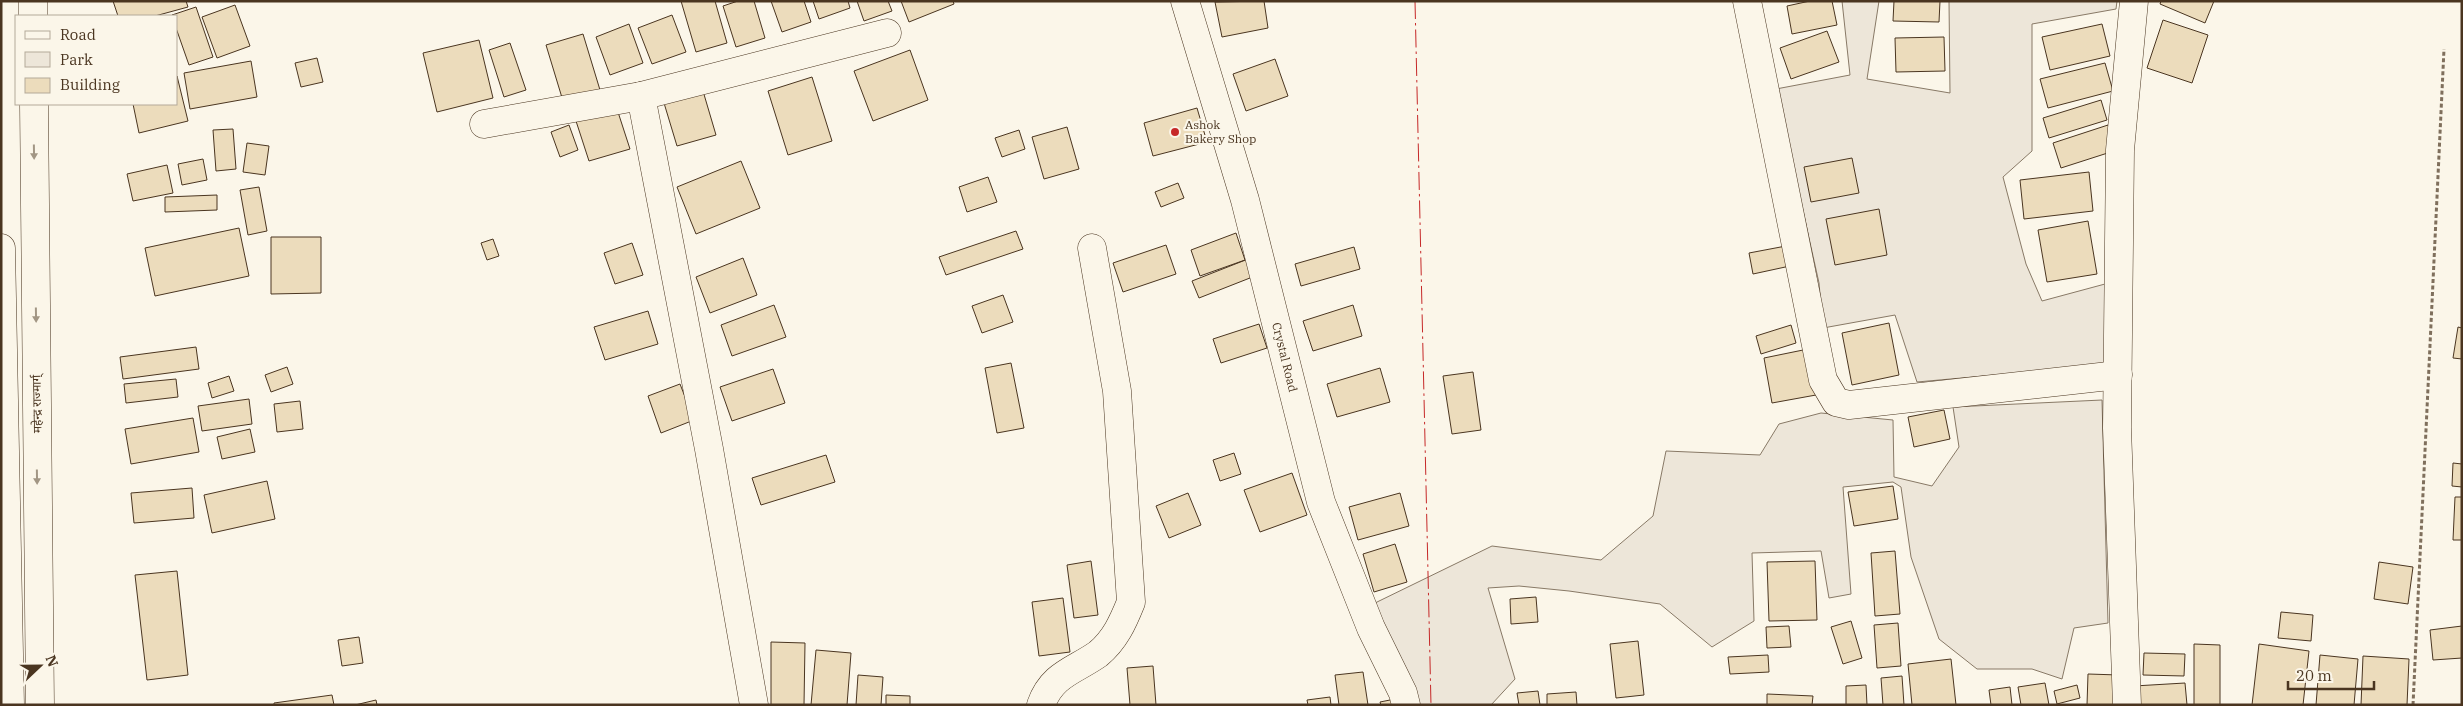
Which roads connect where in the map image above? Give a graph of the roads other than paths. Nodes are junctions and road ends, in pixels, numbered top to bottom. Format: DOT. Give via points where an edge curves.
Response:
graph roads {
  1 [pos="33,1"];
  2 [pos="1185,1"];
  3 [pos="1748,1"];
  4 [pos="2134,1"];
  5 [pos="33,15"];
  6 [pos="887,33"];
  7 [pos="641,96"];
  8 [pos="34,105"];
  9 [pos="484,124"];
  10 [pos="1,248"];
  11 [pos="1092,248"];
  12 [pos="2118,375"];
  13 [pos="10,705"];
  14 [pos="40,705"];
  15 [pos="754,705"];
  16 [pos="1041,705"];
  17 [pos="1406,705"];
  18 [pos="2127,705"];
  1 -- 5 [label="main road"];
  2 -- 17 [label="main road, Crystal Road" via="1245,200 1321,502 1371,628"];
  3 -- 12 [label="main road" via="1823,380 1836,402 1849,405"];
  4 -- 12 [label="main road" via="2120,150"];
  6 -- 7 [label="main road"];
  7 -- 9 [label="main road"];
  7 -- 15 [label="main road"];
  8 -- 14 [label="main road, महेन्द्र राज्मार्ग्, one-way"];
  10 -- 13 [label="main road"];
  11 -- 16 [label="main road" via="1117,391 1131,602 1118,633 1098,654 1059,676"];
  12 -- 18 [label="main road"];
}
